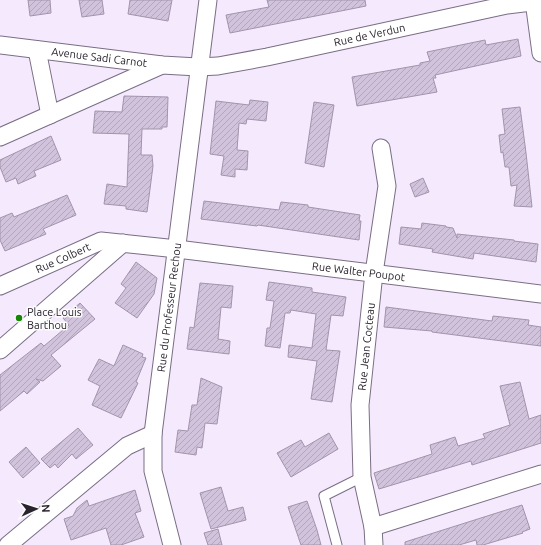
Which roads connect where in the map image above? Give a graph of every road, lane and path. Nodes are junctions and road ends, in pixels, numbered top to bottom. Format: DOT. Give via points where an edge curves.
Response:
graph roads {
  1 [pos="208,0"];
  2 [pos="538,1"];
  3 [pos="0,45"];
  4 [pos="37,50"];
  5 [pos="541,53"];
  6 [pos="162,65"];
  7 [pos="198,67"];
  8 [pos="50,115"];
  9 [pos="0,137"];
  10 [pos="381,148"];
  11 [pos="123,243"];
  12 [pos="177,249"];
  13 [pos="374,273"];
  14 [pos="0,286"];
  15 [pos="541,294"];
  16 [pos="0,350"];
  17 [pos="153,434"];
  18 [pos="541,474"];
  19 [pos="362,477"];
  20 [pos="373,527"];
  21 [pos="8,545"];
  22 [pos="172,545"];
  23 [pos="336,545"];
  24 [pos="374,545"];
  1 -- 7 [label="street, Rue du Professeur Rechou"];
  2 -- 5 [label="street"];
  2 -- 7 [label="street, Rue de Verdun" via="470,13 267,57"];
  3 -- 4 [label="street, Avenue Sadi Carnot"];
  4 -- 6 [label="street, Avenue Sadi Carnot"];
  4 -- 8 [label="street"];
  6 -- 7 [label="street, Avenue Sadi Carnot"];
  6 -- 8 [label="street"];
  7 -- 12 [label="street, Rue du Professeur Rechou"];
  8 -- 9 [label="street"];
  10 -- 13 [label="street, Rue Jean Cocteau" via="387,186"];
  11 -- 12 [label="street, Rue Colbert"];
  11 -- 14 [label="street, Rue Colbert" via="101,241"];
  11 -- 16 [label="street"];
  12 -- 13 [label="street, Rue Walter Poupot"];
  12 -- 17 [label="street, Rue du Professeur Rechou"];
  13 -- 15 [label="street, Rue Walter Poupot"];
  13 -- 19 [label="street, Rue Jean Cocteau" via="360,405"];
  17 -- 21 [label="street" via="126,446"];
  17 -- 22 [label="street, Rue du Professeur Rechou" via="153,471"];
  18 -- 20 [label="street"];
  19 -- 20 [label="street, Rue Jean Cocteau"];
  19 -- 23 [label="lane" via="324,496"];
  20 -- 24 [label="street, Rue Jean Cocteau"];
}
